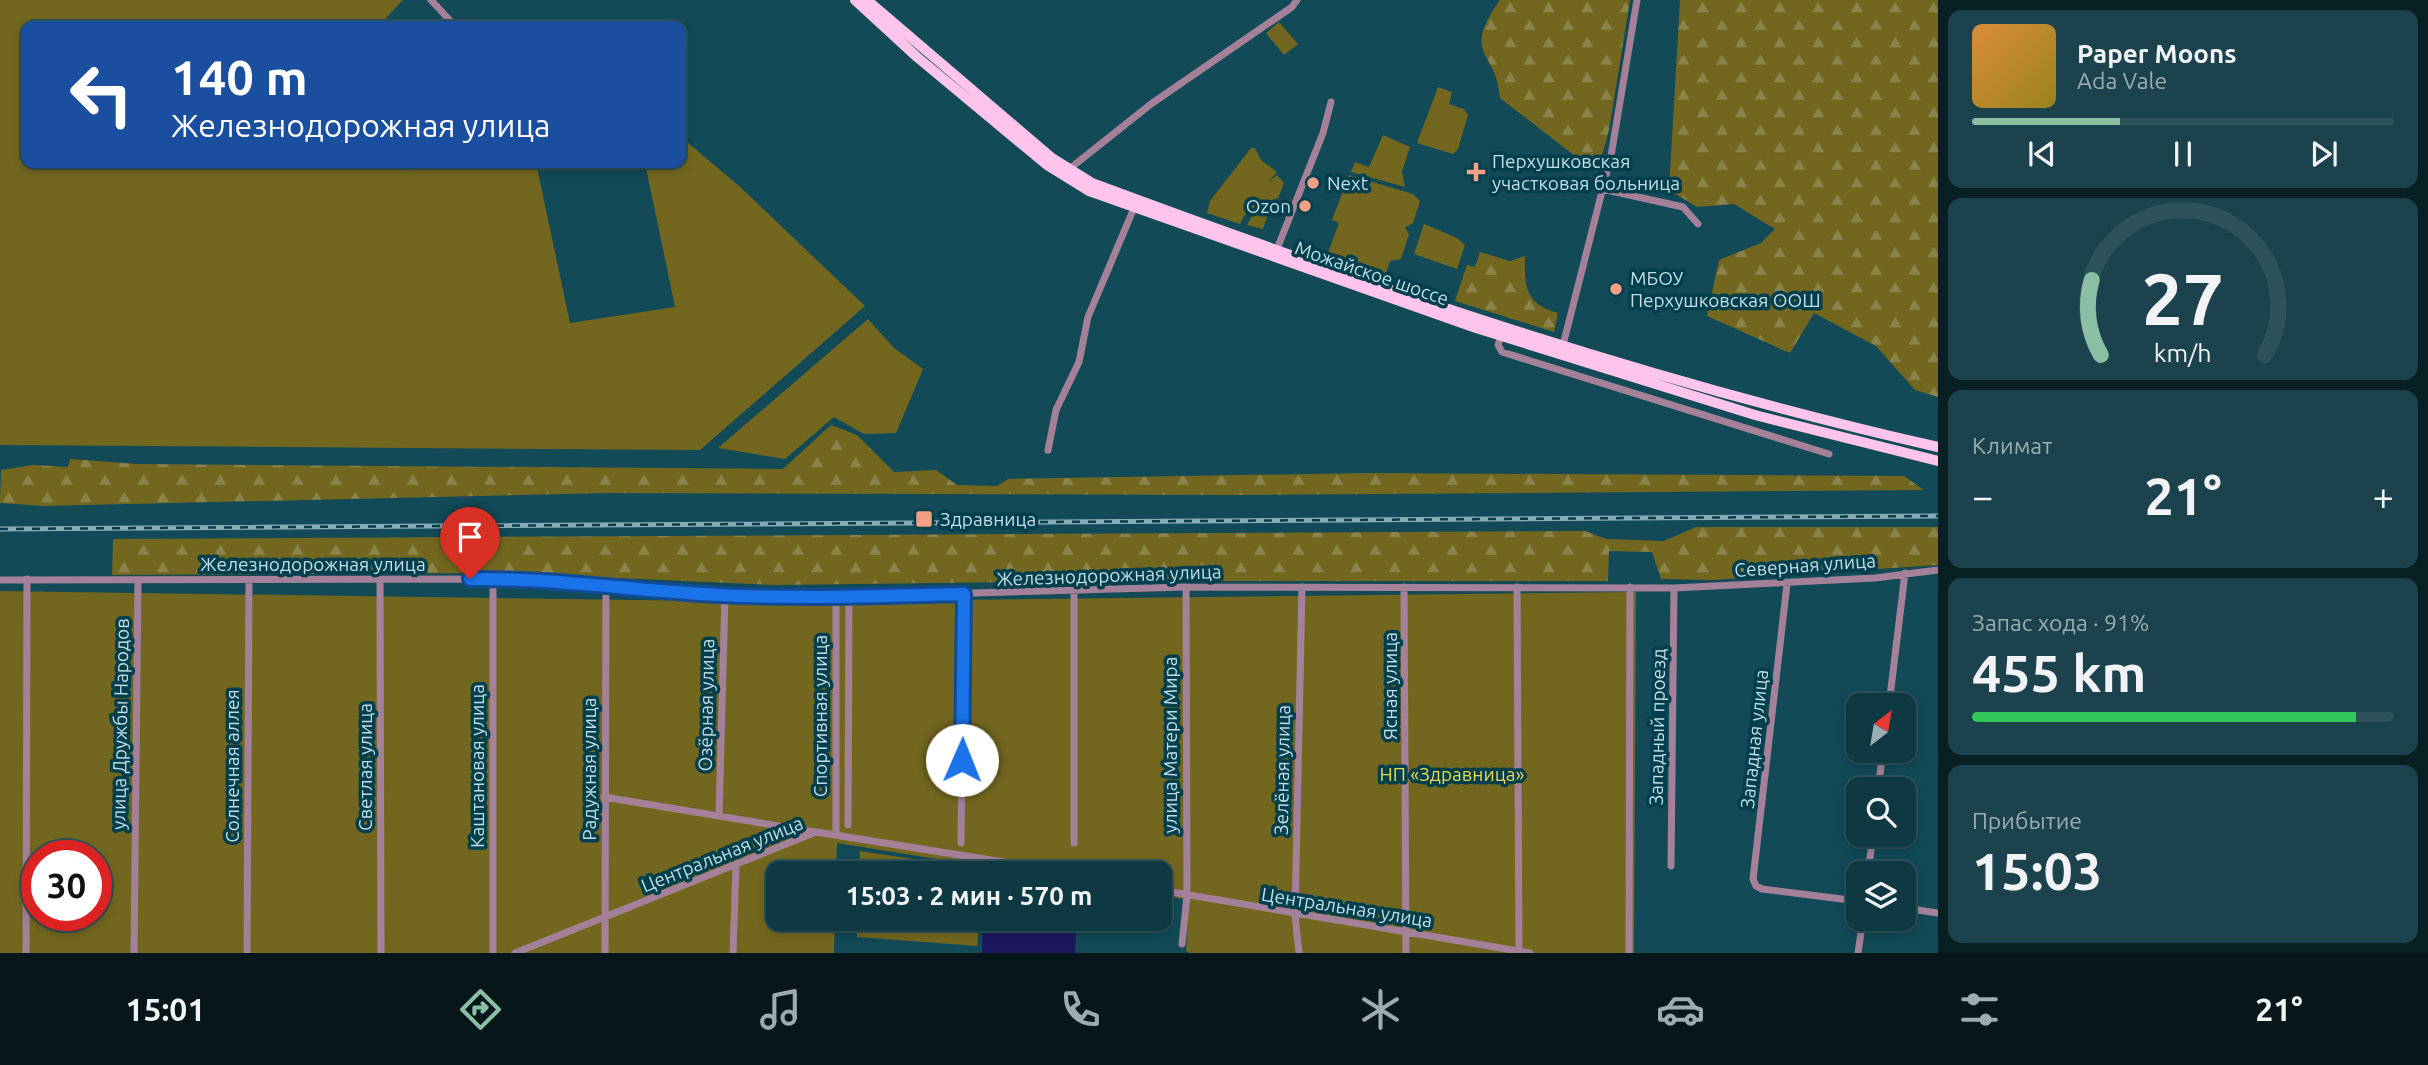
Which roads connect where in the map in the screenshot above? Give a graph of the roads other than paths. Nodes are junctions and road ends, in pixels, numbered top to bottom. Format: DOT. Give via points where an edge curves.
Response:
graph roads {
  1 [pos="431,0"];
  2 [pos="855,0"];
  3 [pos="867,0"];
  4 [pos="1297,0"];
  5 [pos="1637,0"];
  6 [pos="450,21"];
  7 [pos="1331,102"];
  8 [pos="1068,170"];
  9 [pos="1602,189"];
  10 [pos="1134,208"];
  11 [pos="1698,224"];
  12 [pos="1277,249"];
  13 [pos="1501,336"];
  14 [pos="1563,345"];
  15 [pos="1938,447"];
  16 [pos="1048,450"];
  17 [pos="1829,454"];
  18 [pos="1938,461"];
  19 [pos="1938,570"];
  20 [pos="1905,573"];
  21 [pos="27,579"];
  22 [pos="493,579"];
  23 [pos="0,580"];
  24 [pos="138,580"];
  25 [pos="249,580"];
  26 [pos="380,580"];
  27 [pos="1787,584"];
  28 [pos="606,585"];
  29 [pos="1185,587"];
  30 [pos="1302,587"];
  31 [pos="1404,587"];
  32 [pos="1517,587"];
  33 [pos="1630,587"];
  34 [pos="1674,588"];
  35 [pos="1074,591"];
  36 [pos="964,594"];
  37 [pos="725,595"];
  38 [pos="836,597"];
  39 [pos="849,597"];
  40 [pos="1890,693"];
  41 [pos="604,797"];
  42 [pos="719,816"];
  43 [pos="848,825"];
  44 [pos="816,832"];
  45 [pos="836,835"];
  46 [pos="961,843"];
  47 [pos="1074,843"];
  48 [pos="997,861"];
  49 [pos="736,866"];
  50 [pos="1671,866"];
  51 [pos="1172,893"];
  52 [pos="1187,896"];
  53 [pos="1846,899"];
  54 [pos="1916,910"];
  55 [pos="1938,913"];
  56 [pos="1295,915"];
  57 [pos="606,918"];
  58 [pos="1861,931"];
  59 [pos="1405,933"];
  60 [pos="1182,944"];
  61 [pos="1519,952"];
  62 [pos="26,953"];
  63 [pos="134,953"];
  64 [pos="247,953"];
  65 [pos="381,953"];
  66 [pos="493,953"];
  67 [pos="515,953"];
  68 [pos="605,953"];
  69 [pos="733,953"];
  70 [pos="1299,953"];
  71 [pos="1406,953"];
  72 [pos="1530,953"];
  73 [pos="1629,953"];
  74 [pos="1858,953"];
  1 -- 6 [label="street"];
  2 -- 10 [label="main road, Можайское шоссе" via="1047,165 1089,191"];
  3 -- 8 [label="main road, Можайское шоссе"];
  4 -- 8 [label="street" via="1151,104"];
  5 -- 9 [label="street"];
  7 -- 12 [label="street"];
  8 -- 12 [label="main road, Можайское шоссе" via="1092,183"];
  9 -- 11 [label="street" via="1683,207"];
  9 -- 14 [label="street"];
  10 -- 13 [label="main road, Можайское шоссе"];
  10 -- 16 [label="street" via="1088,317 1079,362 1056,410"];
  12 -- 14 [label="main road, Можайское шоссе"];
  13 -- 17 [label="street" via="1498,345 1502,352"];
  13 -- 18 [label="main road, Можайское шоссе" via="1755,415"];
  14 -- 15 [label="main road, Можайское шоссе"];
  19 -- 20 [label="street, Северная улица"];
  20 -- 27 [label="street, Северная улица"];
  20 -- 40 [label="street"];
  21 -- 23 [label="street, Железнодорожная улица"];
  21 -- 24 [label="street, Железнодорожная улица"];
  21 -- 62 [label="street"];
  22 -- 26 [label="street, Железнодорожная улица"];
  22 -- 28 [label="street, Железнодорожная улица"];
  22 -- 66 [label="street, Каштановая улица"];
  24 -- 25 [label="street, Железнодорожная улица"];
  24 -- 63 [label="street, улица Дружбы Народов"];
  25 -- 26 [label="street, Железнодорожная улица"];
  25 -- 64 [label="street, Солнечная аллея"];
  26 -- 65 [label="street, Светлая улица"];
  27 -- 34 [label="street, Северная улица"];
  27 -- 53 [label="street, Западная улица" via="1753,879 1756,886 1767,889"];
  28 -- 37 [label="street, Железнодорожная улица"];
  28 -- 41 [label="street, Радужная улица"];
  29 -- 30 [label="street, Железнодорожная улица"];
  29 -- 35 [label="street, Железнодорожная улица"];
  29 -- 52 [label="street, улица Матери Мира"];
  30 -- 31 [label="street, Железнодорожная улица"];
  30 -- 56 [label="street, Зелёная улица"];
  31 -- 32 [label="street, Железнодорожная улица"];
  31 -- 59 [label="street, Ясная улица"];
  32 -- 33 [label="street, Железнодорожная улица"];
  32 -- 61 [label="street"];
  33 -- 34 [label="street, Железнодорожная улица"];
  33 -- 73 [label="street"];
  34 -- 50 [label="street, Западный проезд"];
  35 -- 36 [label="street, Железнодорожная улица"];
  35 -- 47 [label="street"];
  36 -- 39 [label="street, Железнодорожная улица"];
  36 -- 46 [label="street"];
  37 -- 38 [label="street, Железнодорожная улица"];
  37 -- 42 [label="street, Озёрная улица"];
  38 -- 39 [label="street, Железнодорожная улица"];
  38 -- 45 [label="street, Спортивная улица"];
  39 -- 43 [label="street"];
  41 -- 42 [label="street"];
  41 -- 57 [label="street, Радужная улица"];
  42 -- 44 [label="street"];
  44 -- 45 [label="street, Центральная улица"];
  44 -- 49 [label="street, Центральная улица"];
  45 -- 48 [label="street, Центральная улица"];
  49 -- 57 [label="street, Центральная улица"];
  49 -- 69 [label="street"];
  51 -- 52 [label="street, Центральная улица"];
  52 -- 56 [label="street, Центральная улица"];
  52 -- 60 [label="street, улица Матери Мира"];
  54 -- 55 [label="street"];
  56 -- 59 [label="street, Центральная улица"];
  56 -- 70 [label="street, Зелёная улица"];
  57 -- 67 [label="street, Центральная улица"];
  57 -- 68 [label="street, Радужная улица"];
  58 -- 74 [label="street"];
  59 -- 61 [label="street, Центральная улица"];
  59 -- 71 [label="street, Ясная улица"];
  61 -- 72 [label="street, Центральная улица"];
}
